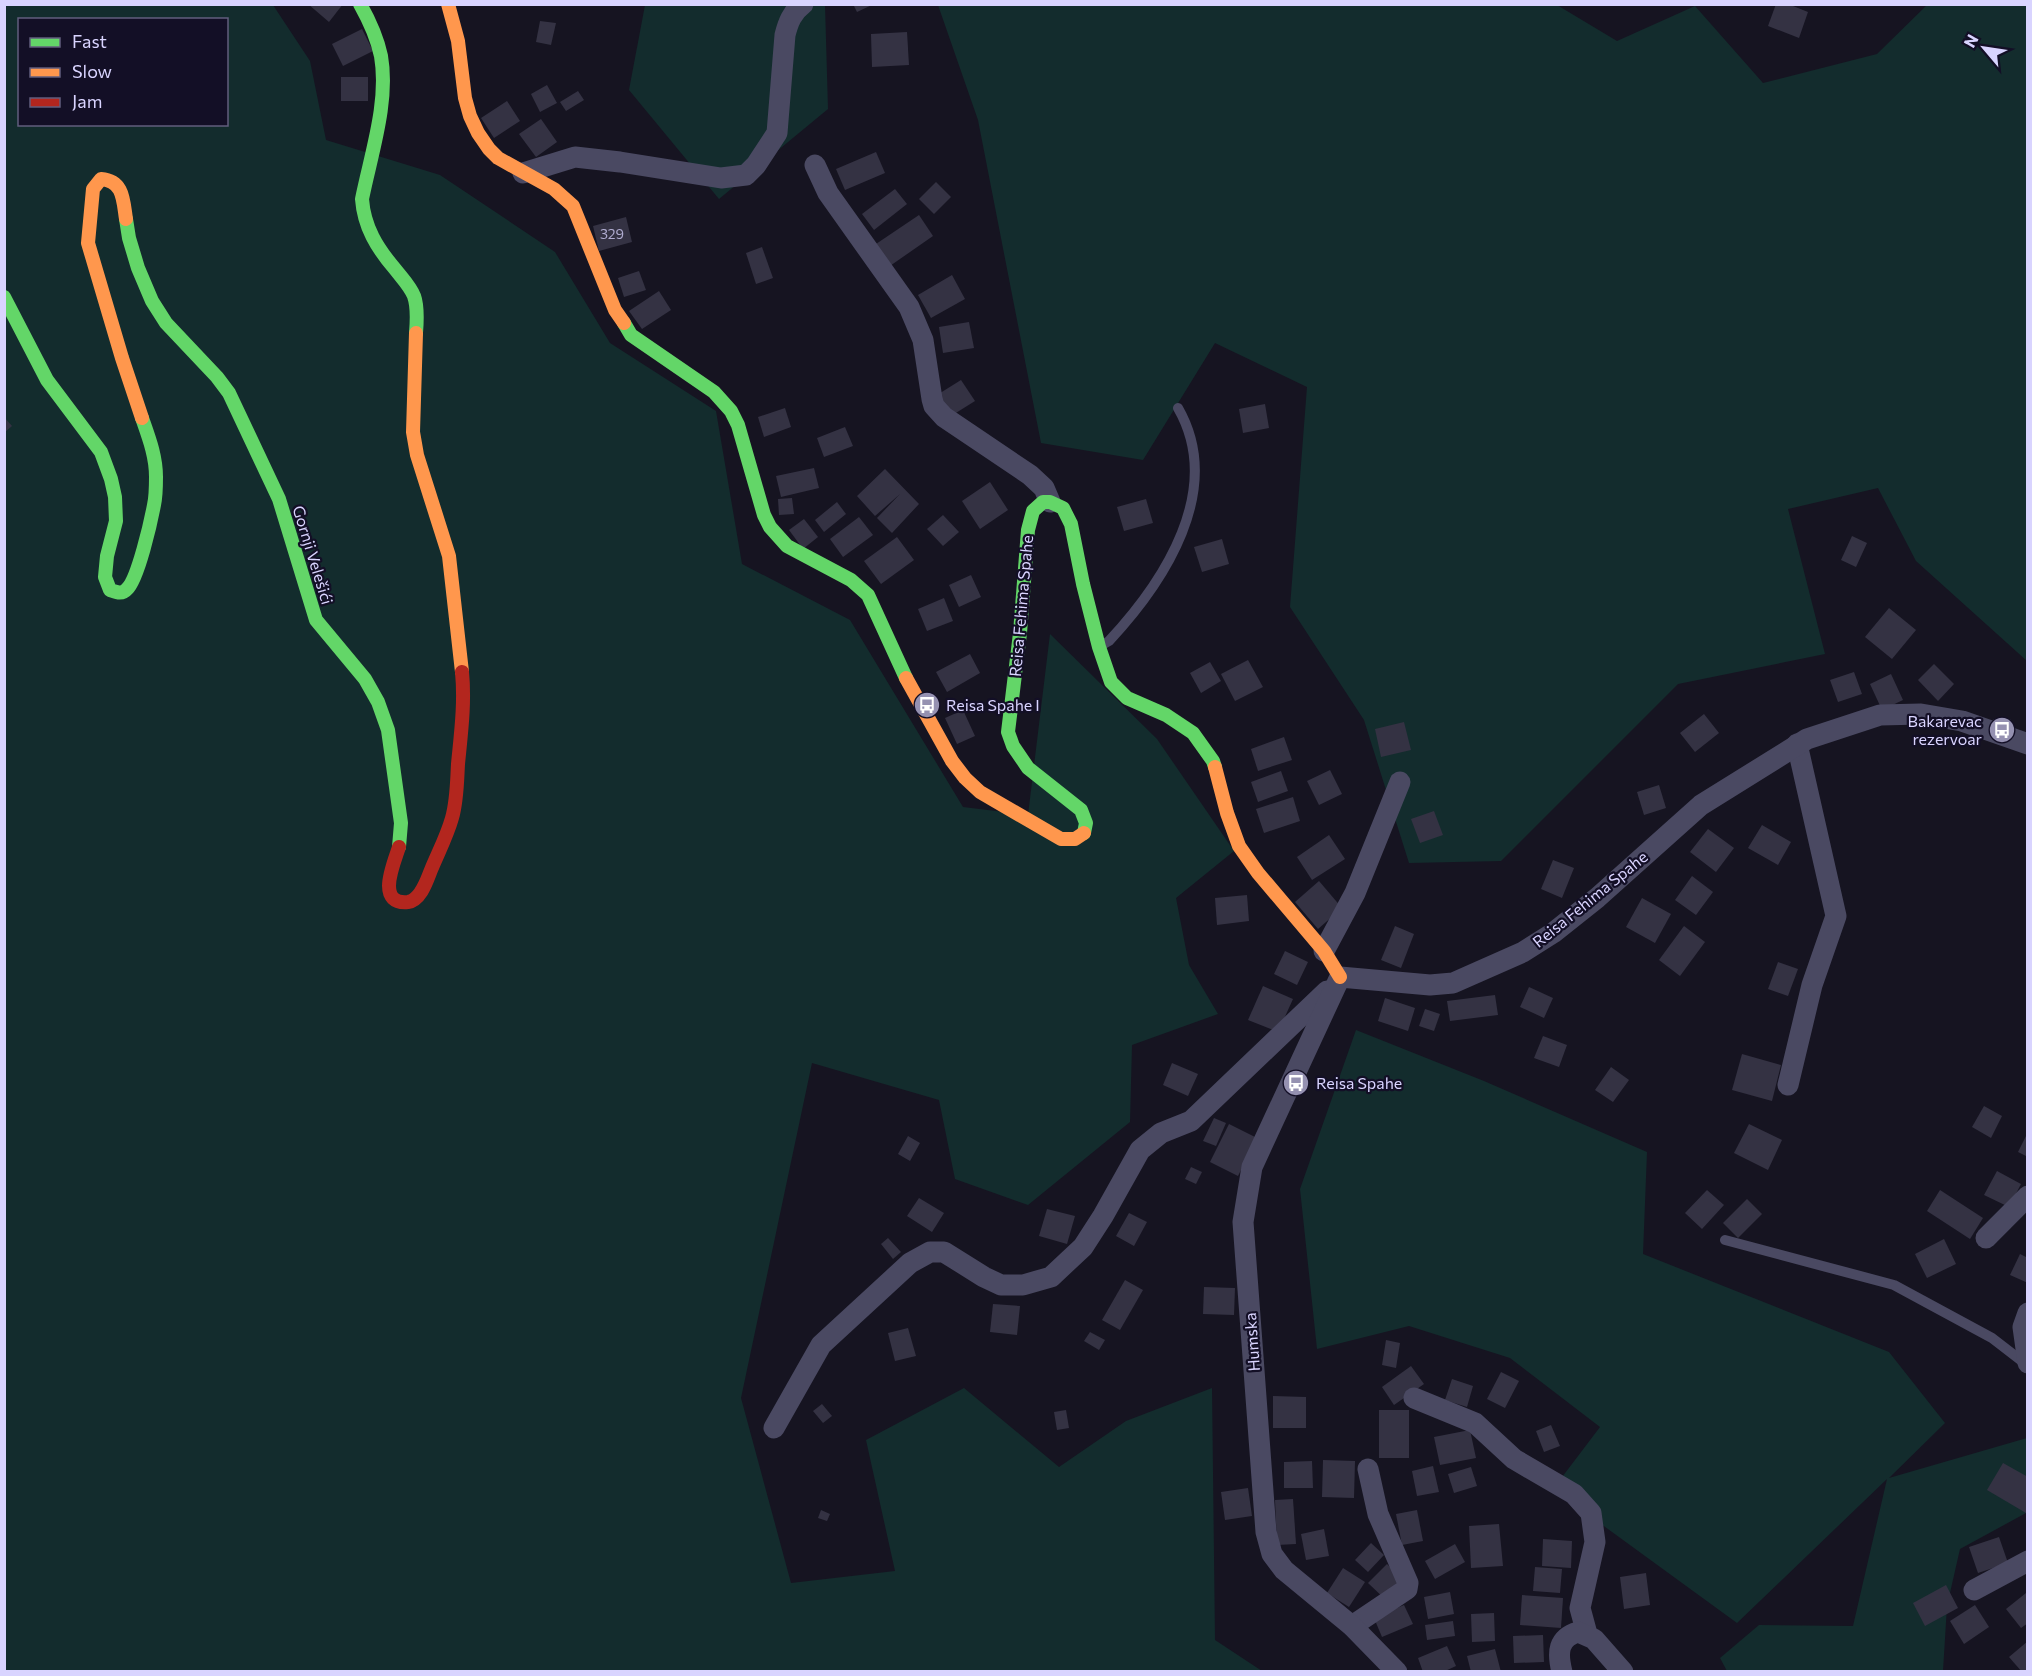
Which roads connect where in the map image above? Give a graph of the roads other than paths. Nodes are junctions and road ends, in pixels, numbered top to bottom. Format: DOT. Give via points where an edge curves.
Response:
graph roads {
  1 [pos="360,4"];
  2 [pos="803,4"];
  3 [pos="448,5"];
  4 [pos="815,165"];
  5 [pos="523,173"];
  6 [pos="4,297"];
  7 [pos="1178,408"];
  8 [pos="1050,502"];
  9 [pos="1099,647"];
  10 [pos="1797,744"];
  11 [pos="2028,744"];
  12 [pos="1400,782"];
  13 [pos="1324,951"];
  14 [pos="1338,980"];
  15 [pos="1788,1085"];
  16 [pos="2028,1196"];
  17 [pos="1986,1238"];
  18 [pos="1725,1240"];
  19 [pos="2028,1313"];
  20 [pos="2028,1364"];
  21 [pos="1414,1398"];
  22 [pos="774,1428"];
  23 [pos="1368,1469"];
  24 [pos="2028,1561"];
  25 [pos="1974,1590"];
  26 [pos="1352,1626"];
  27 [pos="1587,1634"];
  28 [pos="1396,1671"];
  29 [pos="1562,1671"];
  30 [pos="1623,1671"];
  1 -- 6 [label="street, Gornji Velešići" via="382,64 382,87 362,199 363,217 369,232 415,298 413,432 449,556 464,694 452,818 427,881 412,901 396,900 388,890 401,823 388,730 378,702 365,678 316,620 279,499 229,393 166,323 152,301 129,238 124,197 116,184 101,179 93,189 88,243 154,453 156,476 155,503 134,577 126,591 110,590 105,576 116,521 115,497 101,452 47,380"];
  2 -- 5 [label="street" via="788,22 785,35 777,133 746,175 721,178 574,157"];
  3 -- 5 [label="street, Reisa Fehima Spahe" via="458,36 472,125 491,151"];
  4 -- 8 [label="street" via="828,193 909,307 923,340 934,406 944,417 1030,475 1044,488"];
  5 -- 8 [label="street, Reisa Fehima Spahe" via="552,188 573,207 615,310 631,335 703,383 731,411 764,515 778,537 800,554 851,580 868,595 899,666 965,778 980,792 1070,841 1083,834 1088,825 1086,817 1027,769 1012,748 1008,732 1028,530 1033,511 1043,502"];
  7 -- 9 [label="lane" via="1192,447 1194,472 1192,501 1182,535 1147,597 1109,641"];
  8 -- 9 [label="street" via="1063,508 1071,524"];
  9 -- 13 [label="street" via="1111,682 1127,698 1166,715 1200,742 1213,760 1239,846"];
  10 -- 11 [label="street, Reisa Fehima Spahe" via="1880,715 1921,714 1962,722"];
  10 -- 14 [label="street, Reisa Fehima Spahe" via="1701,805 1597,898 1523,952 1453,983"];
  10 -- 15 [label="street" via="1836,916 1812,985"];
  12 -- 13 [label="street" via="1355,893"];
  13 -- 14 [label="street"];
  14 -- 22 [label="street" via="1191,1121 1161,1133 1140,1150 1083,1247 1051,1277 1023,1285 1001,1285 944,1252 930,1252 910,1263 821,1345"];
  14 -- 26 [label="street, Humska" via="1252,1167 1243,1222 1266,1533 1272,1554 1284,1570"];
  16 -- 17 [label="street"];
  18 -- 20 [label="lane" via="1894,1285 1992,1338"];
  19 -- 20 [label="street" via="2023,1326"];
  21 -- 27 [label="street" via="1475,1423 1514,1459 1574,1494 1591,1513 1595,1542 1580,1608"];
  23 -- 26 [label="street" via="1378,1514 1408,1583 1407,1589"];
  24 -- 25 [label="street"];
  26 -- 28 [label="street, Humska"];
  27 -- 29 [label="street" via="1568,1635 1561,1642"];
  27 -- 30 [label="street"];
}
